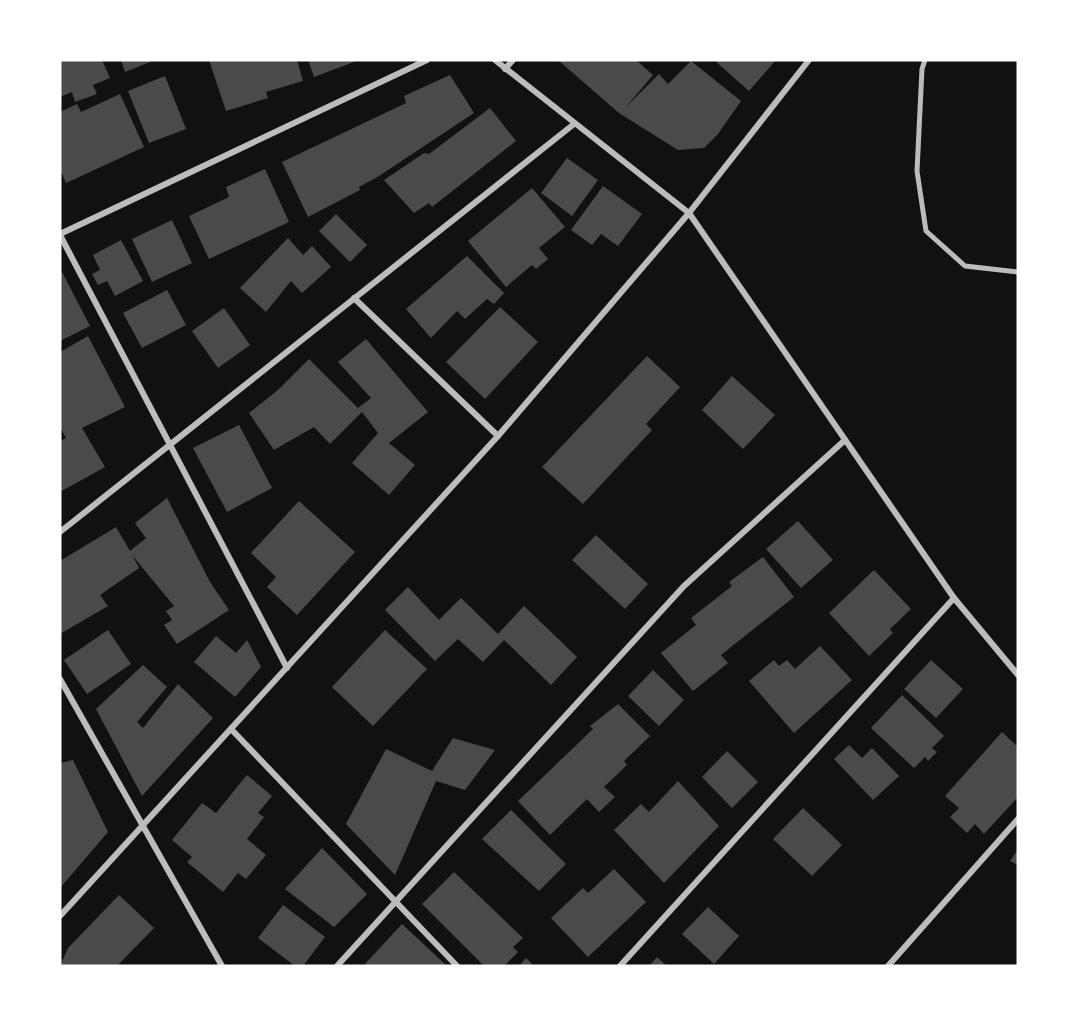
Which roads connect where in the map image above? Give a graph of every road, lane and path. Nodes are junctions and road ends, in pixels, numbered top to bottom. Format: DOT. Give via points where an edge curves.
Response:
graph roads {
  1 [pos="427,60"];
  2 [pos="495,60"];
  3 [pos="513,60"];
  4 [pos="809,60"];
  5 [pos="925,60"];
  6 [pos="505,69"];
  7 [pos="574,124"];
  8 [pos="689,213"];
  9 [pos="60,235"];
  10 [pos="1018,272"];
  11 [pos="354,298"];
  12 [pos="498,436"];
  13 [pos="845,440"];
  14 [pos="170,443"];
  15 [pos="60,531"];
  16 [pos="954,598"];
  17 [pos="287,668"];
  18 [pos="1018,675"];
  19 [pos="60,679"];
  20 [pos="231,729"];
  21 [pos="1018,819"];
  22 [pos="143,826"];
  23 [pos="394,903"];
  24 [pos="60,916"];
  25 [pos="222,966"];
  26 [pos="337,966"];
  27 [pos="457,966"];
  28 [pos="620,966"];
  29 [pos="888,966"];
  1 -- 9 [label="street"];
  2 -- 6 [label="street"];
  3 -- 6 [label="street"];
  4 -- 8 [label="street"];
  5 -- 10 [label="street" via="917,171 926,231 965,266"];
  6 -- 7 [label="street"];
  7 -- 8 [label="street"];
  7 -- 11 [label="street"];
  8 -- 12 [label="street"];
  8 -- 13 [label="street"];
  9 -- 14 [label="street"];
  11 -- 12 [label="street"];
  11 -- 14 [label="street"];
  12 -- 17 [label="street"];
  13 -- 16 [label="street"];
  13 -- 23 [label="street" via="684,586"];
  14 -- 15 [label="street"];
  14 -- 17 [label="street"];
  16 -- 18 [label="street"];
  16 -- 28 [label="street"];
  17 -- 20 [label="street"];
  19 -- 22 [label="street"];
  20 -- 22 [label="street"];
  20 -- 23 [label="street"];
  21 -- 29 [label="street"];
  22 -- 24 [label="street"];
  22 -- 25 [label="street"];
  23 -- 26 [label="street"];
  23 -- 27 [label="street"];
}
